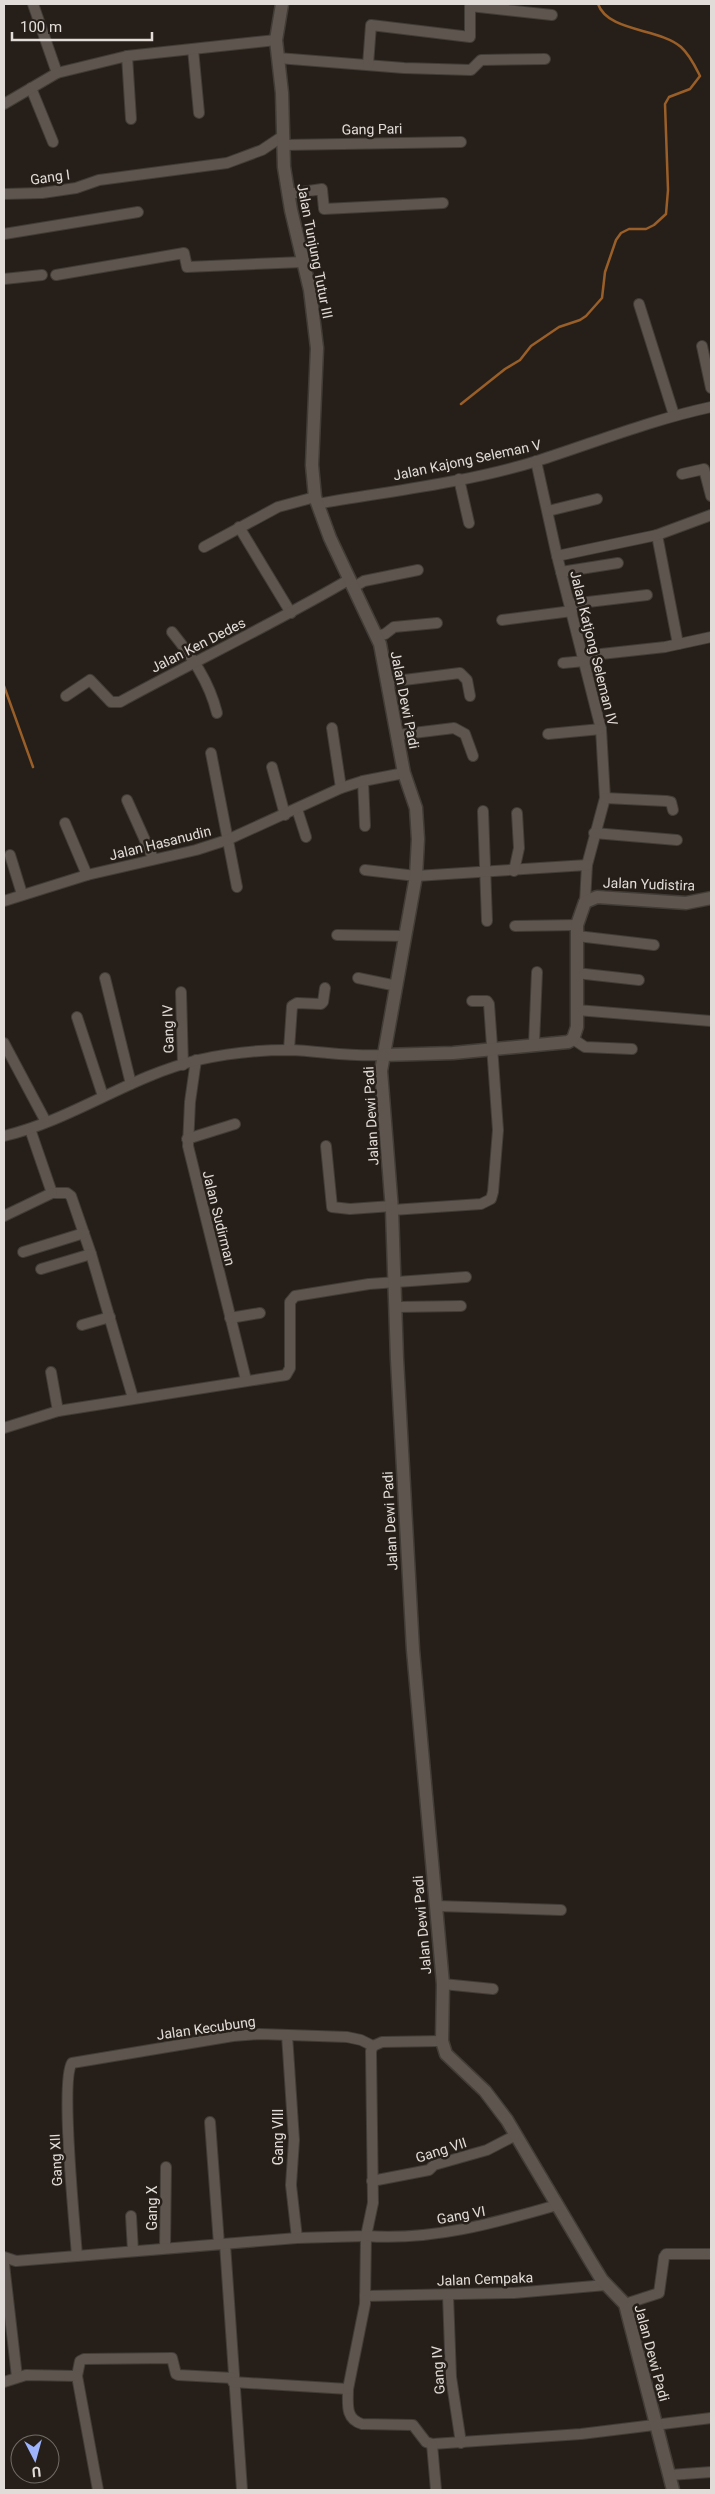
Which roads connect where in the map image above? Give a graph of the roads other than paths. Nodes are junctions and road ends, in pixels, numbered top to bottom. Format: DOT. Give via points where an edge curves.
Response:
graph roads {
  1 [pos="33,4"];
  2 [pos="282,4"];
  3 [pos="552,15"];
  4 [pos="276,40"];
  5 [pos="193,49"];
  6 [pos="127,56"];
  7 [pos="278,58"];
  8 [pos="545,59"];
  9 [pos="368,65"];
  10 [pos="57,73"];
  11 [pos="31,88"];
  12 [pos="4,104"];
  13 [pos="199,113"];
  14 [pos="131,119"];
  15 [pos="283,140"];
  16 [pos="53,142"];
  17 [pos="461,142"];
  18 [pos="4,194"];
  19 [pos="288,194"];
  20 [pos="443,203"];
  21 [pos="138,212"];
  22 [pos="4,234"];
  23 [pos="303,262"];
  24 [pos="42,275"];
  25 [pos="56,275"];
  26 [pos="4,279"];
  27 [pos="639,304"];
  28 [pos="702,346"];
  29 [pos="711,388"];
  30 [pos="711,407"];
  31 [pos="674,415"];
  32 [pos="536,461"];
  33 [pos="682,474"];
  34 [pos="459,479"];
  35 [pos="711,496"];
  36 [pos="597,499"];
  37 [pos="316,501"];
  38 [pos="548,510"];
  39 [pos="711,514"];
  40 [pos="469,523"];
  41 [pos="239,527"];
  42 [pos="658,535"];
  43 [pos="204,547"];
  44 [pos="557,556"];
  45 [pos="618,563"];
  46 [pos="418,570"];
  47 [pos="561,572"];
  48 [pos="352,583"];
  49 [pos="647,595"];
  50 [pos="571,608"];
  51 [pos="291,613"];
  52 [pos="502,620"];
  53 [pos="437,623"];
  54 [pos="172,632"];
  55 [pos="376,636"];
  56 [pos="710,638"];
  57 [pos="678,644"];
  58 [pos="584,658"];
  59 [pos="195,661"];
  60 [pos="563,663"];
  61 [pos="388,682"];
  62 [pos="66,696"];
  63 [pos="470,696"];
  64 [pos="218,713"];
  65 [pos="332,728"];
  66 [pos="601,730"];
  67 [pos="548,734"];
  68 [pos="397,735"];
  69 [pos="211,753"];
  70 [pos="473,756"];
  71 [pos="272,767"];
  72 [pos="404,773"];
  73 [pos="363,781"];
  74 [pos="341,788"];
  75 [pos="604,798"];
  76 [pos="127,800"];
  77 [pos="297,809"];
  78 [pos="483,810"];
  79 [pos="673,810"];
  80 [pos="517,813"];
  81 [pos="285,815"];
  82 [pos="65,823"];
  83 [pos="365,826"];
  84 [pos="594,833"];
  85 [pos="306,837"];
  86 [pos="227,840"];
  87 [pos="677,840"];
  88 [pos="10,855"];
  89 [pos="154,858"];
  90 [pos="587,865"];
  91 [pos="365,870"];
  92 [pos="514,870"];
  93 [pos="486,873"];
  94 [pos="87,875"];
  95 [pos="416,876"];
  96 [pos="237,887"];
  97 [pos="22,894"];
  98 [pos="711,898"];
  99 [pos="4,901"];
  100 [pos="585,902"];
  101 [pos="487,921"];
  102 [pos="515,926"];
  103 [pos="577,931"];
  104 [pos="336,935"];
  105 [pos="406,936"];
  106 [pos="654,946"];
  107 [pos="537,972"];
  108 [pos="576,973"];
  109 [pos="105,978"];
  110 [pos="358,978"];
  111 [pos="639,980"];
  112 [pos="397,986"];
  113 [pos="325,988"];
  114 [pos="180,992"];
  115 [pos="472,1001"];
  116 [pos="577,1010"];
  117 [pos="77,1017"];
  118 [pos="711,1021"];
  119 [pos="573,1039"];
  120 [pos="4,1044"];
  121 [pos="534,1044"];
  122 [pos="493,1048"];
  123 [pos="632,1049"];
  124 [pos="289,1050"];
  125 [pos="384,1055"];
  126 [pos="196,1060"];
  127 [pos="183,1065"];
  128 [pos="131,1084"];
  129 [pos="103,1096"];
  130 [pos="46,1122"];
  131 [pos="235,1124"];
  132 [pos="30,1129"];
  133 [pos="4,1136"];
  134 [pos="187,1139"];
  135 [pos="326,1146"];
  136 [pos="52,1193"];
  137 [pos="392,1208"];
  138 [pos="4,1216"];
  139 [pos="84,1233"];
  140 [pos="23,1252"];
  141 [pos="91,1254"];
  142 [pos="41,1268"];
  143 [pos="466,1277"];
  144 [pos="395,1282"];
  145 [pos="460,1306"];
  146 [pos="396,1307"];
  147 [pos="260,1314"];
  148 [pos="110,1316"];
  149 [pos="230,1318"];
  150 [pos="82,1325"];
  151 [pos="51,1372"];
  152 [pos="246,1380"];
  153 [pos="133,1398"];
  154 [pos="58,1411"];
  155 [pos="4,1428"];
  156 [pos="436,1906"];
  157 [pos="561,1910"];
  158 [pos="443,1984"];
  159 [pos="493,1989"];
  160 [pos="287,2035"];
  161 [pos="442,2041"];
  162 [pos="373,2046"];
  163 [pos="72,2063"];
  164 [pos="210,2122"];
  165 [pos="516,2135"];
  166 [pos="166,2167"];
  167 [pos="372,2181"];
  168 [pos="557,2205"];
  169 [pos="131,2216"];
  170 [pos="366,2236"];
  171 [pos="297,2238"];
  172 [pos="222,2244"];
  173 [pos="165,2248"];
  174 [pos="133,2251"];
  175 [pos="711,2254"];
  176 [pos="77,2256"];
  177 [pos="4,2257"];
  178 [pos="4,2264"];
  179 [pos="606,2284"];
  180 [pos="448,2295"];
  181 [pos="365,2296"];
  182 [pos="625,2304"];
  183 [pos="77,2376"];
  184 [pos="17,2377"];
  185 [pos="233,2380"];
  186 [pos="4,2382"];
  187 [pos="348,2389"];
  188 [pos="711,2418"];
  189 [pos="656,2425"];
  190 [pos="461,2443"];
  191 [pos="432,2444"];
  192 [pos="711,2472"];
  193 [pos="670,2475"];
  194 [pos="98,2490"];
  195 [pos="242,2490"];
  196 [pos="436,2490"];
  197 [pos="673,2490"];
  1 -- 10 [label="street"];
  2 -- 4 [label="street, Jalan Tunjung Tutur III"];
  3 -- 9 [label="street" via="470,6 470,37 371,25"];
  4 -- 5 [label="street"];
  4 -- 7 [label="street, Jalan Tunjung Tutur III"];
  5 -- 6 [label="street"];
  5 -- 13 [label="street"];
  6 -- 10 [label="street"];
  6 -- 14 [label="street"];
  7 -- 9 [label="street"];
  7 -- 15 [label="street, Jalan Tunjung Tutur III"];
  8 -- 9 [label="street" via="481,60 472,70"];
  10 -- 11 [label="street"];
  11 -- 12 [label="street"];
  11 -- 16 [label="street"];
  15 -- 17 [label="street, Gang Pari"];
  15 -- 18 [label="street, Gang I" via="227,163 99,180 76,188 42,193"];
  15 -- 19 [label="street, Jalan Tunjung Tutur III"];
  19 -- 20 [label="street" via="322,188 324,209"];
  19 -- 23 [label="street, Jalan Tunjung Tutur III"];
  21 -- 22 [label="street"];
  23 -- 25 [label="street" via="187,267 184,253"];
  23 -- 37 [label="street, Jalan Tunjung Tutur III" via="317,348 312,465"];
  24 -- 26 [label="street"];
  27 -- 31 [label="street"];
  28 -- 29 [label="street"];
  30 -- 31 [label="street, Jalan Kajong Seleman V"];
  31 -- 32 [label="street, Jalan Kajong Seleman V"];
  32 -- 34 [label="street, Jalan Kajong Seleman V"];
  32 -- 38 [label="street, Jalan Katjong Seleman IV"];
  33 -- 35 [label="street" via="704,469"];
  34 -- 37 [label="street, Jalan Kajong Seleman V"];
  34 -- 40 [label="street"];
  36 -- 38 [label="street"];
  37 -- 41 [label="street, Jalan Kajong Seleman V" via="278,507"];
  37 -- 48 [label="street, Jalan Dewi Padi"];
  38 -- 44 [label="street, Jalan Katjong Seleman IV"];
  39 -- 42 [label="street"];
  41 -- 43 [label="street, Jalan Kajong Seleman V"];
  41 -- 51 [label="street"];
  42 -- 44 [label="street"];
  42 -- 57 [label="street"];
  44 -- 47 [label="street, Jalan Katjong Seleman IV"];
  45 -- 47 [label="street"];
  46 -- 48 [label="street, Jalan Ken Dedes"];
  47 -- 50 [label="street, Jalan Katjong Seleman IV"];
  48 -- 51 [label="street, Jalan Ken Dedes"];
  48 -- 55 [label="street, Jalan Dewi Padi"];
  49 -- 50 [label="street"];
  50 -- 52 [label="street"];
  50 -- 58 [label="street, Jalan Katjong Seleman IV"];
  51 -- 59 [label="street, Jalan Ken Dedes"];
  53 -- 55 [label="street" via="394,627"];
  54 -- 59 [label="street"];
  55 -- 61 [label="street, Jalan Dewi Padi"];
  56 -- 57 [label="street"];
  57 -- 58 [label="street"];
  58 -- 60 [label="street"];
  58 -- 66 [label="street, Jalan Katjong Seleman IV"];
  59 -- 62 [label="street, Jalan Ken Dedes" via="120,702 111,702 90,680"];
  59 -- 64 [label="street" via="212,693"];
  61 -- 63 [label="street" via="460,673 468,680"];
  61 -- 68 [label="street, Jalan Dewi Padi"];
  65 -- 74 [label="street"];
  66 -- 67 [label="street"];
  66 -- 75 [label="street, Jalan Katjong Seleman IV"];
  68 -- 70 [label="street" via="454,728 465,734"];
  68 -- 72 [label="street, Jalan Dewi Padi"];
  69 -- 86 [label="street"];
  71 -- 81 [label="street"];
  72 -- 73 [label="street, Jalan Hasanudin"];
  72 -- 95 [label="street, Jalan Dewi Padi" via="416,808"];
  73 -- 74 [label="street, Jalan Hasanudin"];
  73 -- 83 [label="street"];
  74 -- 77 [label="street, Jalan Hasanudin"];
  75 -- 79 [label="street" via="666,800 671,802"];
  75 -- 84 [label="street, Jalan Katjong Seleman IV"];
  76 -- 89 [label="street"];
  77 -- 81 [label="street, Jalan Hasanudin"];
  77 -- 85 [label="street"];
  78 -- 93 [label="street"];
  80 -- 92 [label="street" via="519,848"];
  81 -- 86 [label="street, Jalan Hasanudin"];
  82 -- 94 [label="street"];
  84 -- 87 [label="street"];
  84 -- 90 [label="street, Jalan Katjong Seleman IV"];
  86 -- 89 [label="street, Jalan Hasanudin"];
  86 -- 96 [label="street"];
  88 -- 97 [label="street"];
  89 -- 94 [label="street, Jalan Hasanudin"];
  90 -- 92 [label="street"];
  90 -- 100 [label="street, Jalan Katjong Seleman IV"];
  91 -- 95 [label="street"];
  92 -- 93 [label="street"];
  93 -- 95 [label="street"];
  93 -- 101 [label="street"];
  94 -- 97 [label="street, Jalan Hasanudin"];
  95 -- 105 [label="street, Jalan Dewi Padi"];
  97 -- 99 [label="street, Jalan Hasanudin"];
  98 -- 100 [label="street, Jalan Yudistira" via="686,903 597,897"];
  100 -- 103 [label="street"];
  102 -- 103 [label="street"];
  103 -- 106 [label="street"];
  103 -- 108 [label="street"];
  104 -- 105 [label="street"];
  105 -- 112 [label="street, Jalan Dewi Padi"];
  107 -- 121 [label="street"];
  108 -- 111 [label="street"];
  108 -- 116 [label="street"];
  109 -- 128 [label="street"];
  110 -- 112 [label="street"];
  112 -- 125 [label="street, Jalan Dewi Padi"];
  113 -- 124 [label="street" via="321,1004 297,1003 292,1006"];
  114 -- 127 [label="street, Gang IV"];
  115 -- 122 [label="street" via="487,1001 489,1004"];
  116 -- 118 [label="street"];
  116 -- 119 [label="street"];
  117 -- 129 [label="street"];
  119 -- 121 [label="street"];
  119 -- 123 [label="street" via="585,1047"];
  120 -- 130 [label="street"];
  121 -- 122 [label="street"];
  122 -- 125 [label="street"];
  122 -- 137 [label="street" via="498,1130 491,1199 480,1204"];
  124 -- 125 [label="street"];
  124 -- 126 [label="street"];
  125 -- 137 [label="street, Jalan Dewi Padi" via="381,1071"];
  126 -- 127 [label="street"];
  126 -- 134 [label="street, Jalan Sudirman"];
  127 -- 128 [label="street"];
  128 -- 129 [label="street"];
  129 -- 130 [label="street"];
  130 -- 132 [label="street"];
  131 -- 134 [label="street"];
  132 -- 133 [label="street"];
  132 -- 136 [label="street"];
  134 -- 149 [label="street, Jalan Sudirman"];
  135 -- 137 [label="street" via="332,1207"];
  136 -- 138 [label="street"];
  136 -- 139 [label="street" via="71,1196"];
  137 -- 144 [label="street, Jalan Dewi Padi"];
  139 -- 140 [label="street"];
  139 -- 141 [label="street"];
  141 -- 142 [label="street"];
  141 -- 148 [label="street"];
  143 -- 144 [label="street"];
  144 -- 146 [label="street, Jalan Dewi Padi"];
  144 -- 152 [label="street" via="295,1296 290,1302 289,1372"];
  145 -- 146 [label="street"];
  146 -- 156 [label="street, Jalan Dewi Padi" via="413,1650"];
  147 -- 149 [label="street"];
  148 -- 150 [label="street"];
  148 -- 153 [label="street"];
  149 -- 152 [label="street, Jalan Sudirman"];
  151 -- 154 [label="street"];
  152 -- 153 [label="street"];
  153 -- 154 [label="street"];
  154 -- 155 [label="street"];
  156 -- 157 [label="street"];
  156 -- 158 [label="street, Jalan Dewi Padi"];
  158 -- 159 [label="street"];
  158 -- 161 [label="street, Jalan Dewi Padi"];
  160 -- 162 [label="street, Jalan Kecubung" via="347,2037"];
  160 -- 163 [label="street, Jalan Kecubung" via="233,2036"];
  160 -- 171 [label="street, Gang VIII" via="294,2140 291,2185"];
  161 -- 162 [label="street" via="382,2042"];
  161 -- 165 [label="street, Jalan Dewi Padi" via="446,2054 485,2091"];
  162 -- 167 [label="street" via="369,2059"];
  163 -- 176 [label="street, Gang XII" via="68,2074 68,2115"];
  164 -- 172 [label="street"];
  165 -- 167 [label="street, Gang VII" via="487,2150 434,2165 429,2170"];
  165 -- 168 [label="street, Jalan Dewi Padi"];
  166 -- 173 [label="street, Gang X"];
  167 -- 170 [label="street" via="373,2203"];
  168 -- 170 [label="street, Gang VI" via="467,2229 424,2235"];
  168 -- 179 [label="street, Jalan Dewi Padi"];
  169 -- 174 [label="street"];
  170 -- 171 [label="street, Gang VI"];
  170 -- 181 [label="street"];
  171 -- 172 [label="street, Gang VI"];
  172 -- 173 [label="street, Gang VI"];
  172 -- 185 [label="street"];
  173 -- 174 [label="street, Gang VI"];
  174 -- 176 [label="street, Gang VI"];
  175 -- 182 [label="street" via="666,2254 659,2293"];
  176 -- 177 [label="street, Gang VI" via="16,2261"];
  178 -- 184 [label="street"];
  179 -- 180 [label="street, Jalan Cempaka" via="514,2293"];
  179 -- 182 [label="street, Jalan Dewi Padi"];
  180 -- 181 [label="street, Jalan Cempaka"];
  180 -- 190 [label="street, Gang IV" via="451,2377"];
  181 -- 187 [label="street"];
  182 -- 189 [label="street, Jalan Dewi Padi"];
  183 -- 184 [label="street"];
  183 -- 185 [label="street" via="80,2361 84,2359 172,2358 178,2375"];
  183 -- 194 [label="street"];
  184 -- 186 [label="street"];
  185 -- 187 [label="street"];
  185 -- 195 [label="street"];
  187 -- 191 [label="street" via="348,2409 355,2422 413,2425 426,2442"];
  188 -- 189 [label="street"];
  189 -- 190 [label="street"];
  189 -- 193 [label="street, Jalan Dewi Padi"];
  190 -- 191 [label="street"];
  191 -- 196 [label="street"];
  192 -- 193 [label="street"];
  193 -- 197 [label="street, Jalan Dewi Padi"];
}
